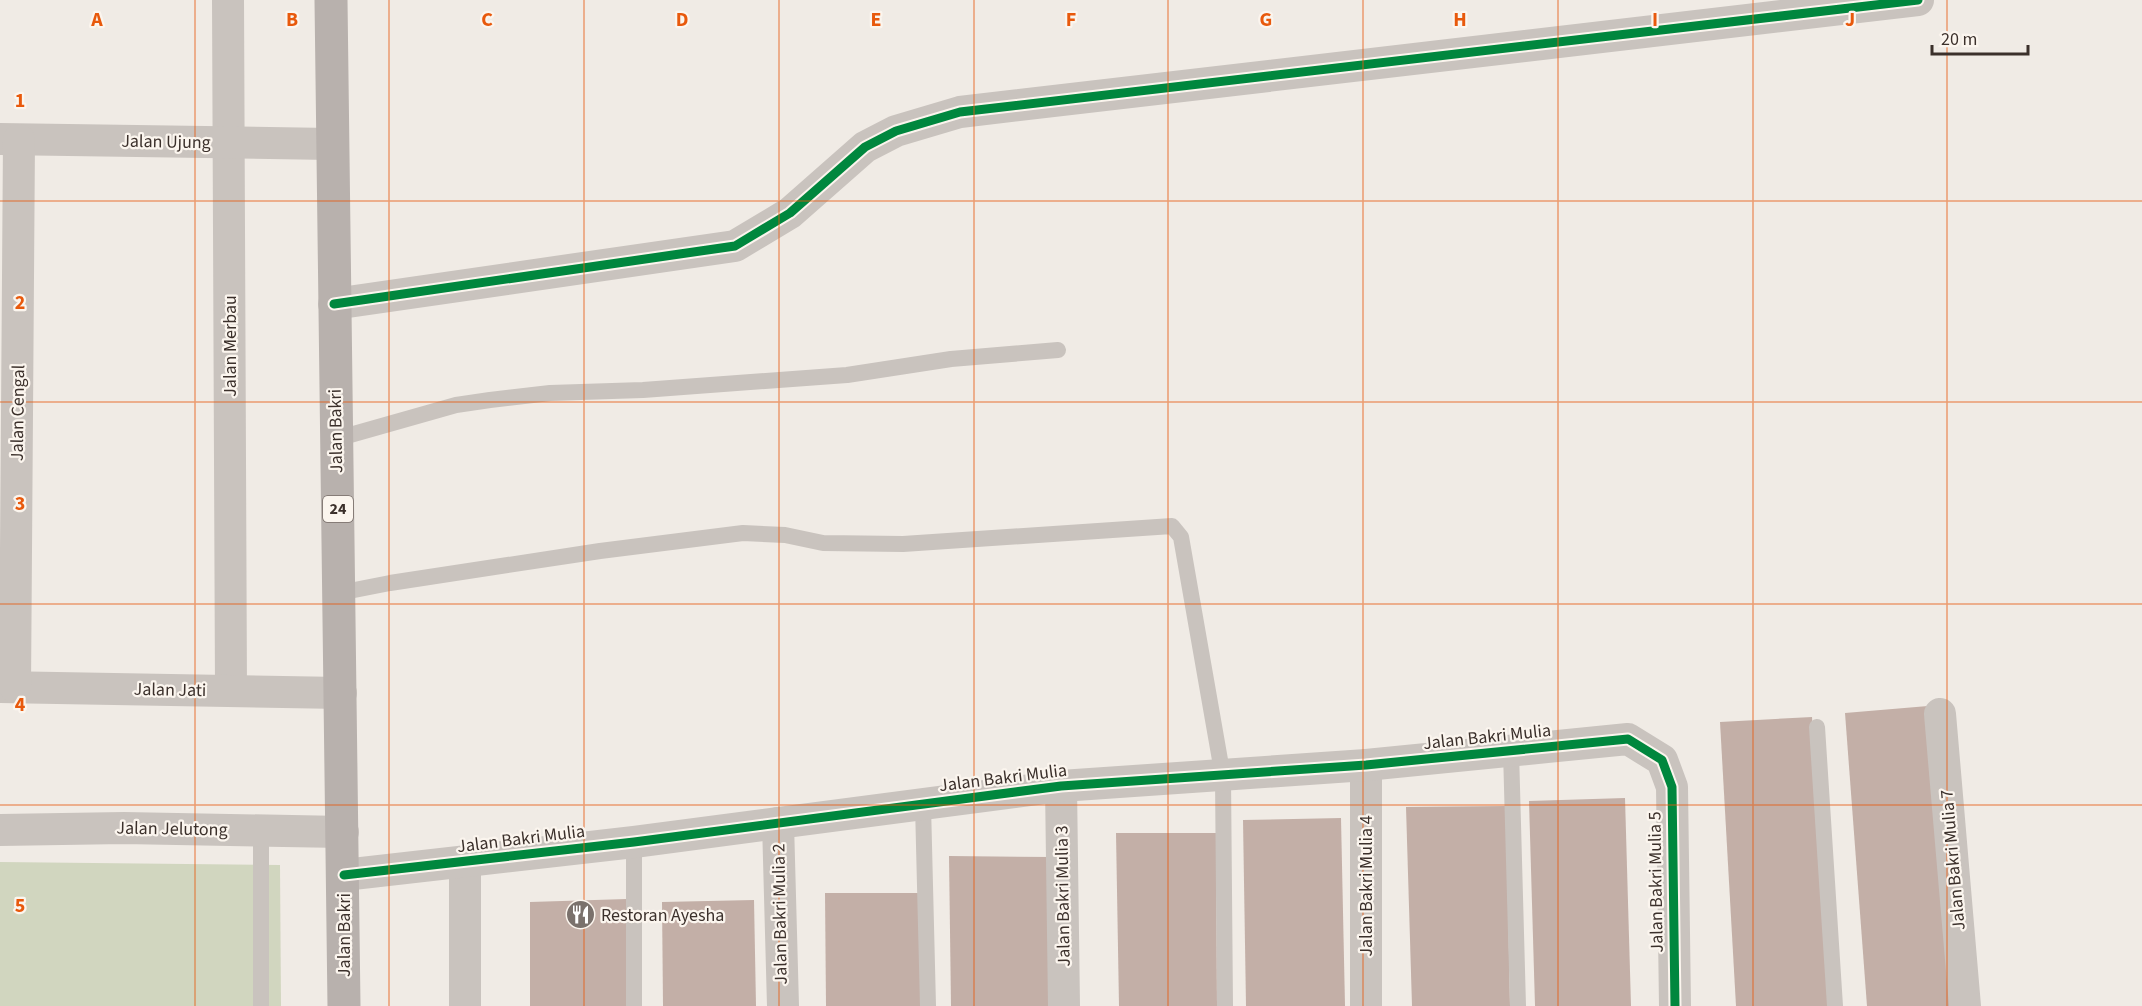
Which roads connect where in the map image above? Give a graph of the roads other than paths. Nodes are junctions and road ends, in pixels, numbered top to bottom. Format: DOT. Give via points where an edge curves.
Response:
graph roads {
  1 [pos="228,0"];
  2 [pos="331,0"];
  3 [pos="1918,0"];
  4 [pos="10,140"];
  5 [pos="229,142"];
  6 [pos="332,144"];
  7 [pos="334,304"];
  8 [pos="1058,350"];
  9 [pos="9,365"];
  10 [pos="336,440"];
  11 [pos="8,478"];
  12 [pos="339,593"];
  13 [pos="8,687"];
  14 [pos="231,692"];
  15 [pos="341,693"];
  16 [pos="1940,714"];
  17 [pos="1816,727"];
  18 [pos="1511,751"];
  19 [pos="1662,760"];
  20 [pos="1366,765"];
  21 [pos="1223,777"];
  22 [pos="1061,786"];
  23 [pos="923,805"];
  24 [pos="778,823"];
  25 [pos="0,830"];
  26 [pos="261,831"];
  27 [pos="343,832"];
  28 [pos="634,843"];
  29 [pos="465,862"];
  30 [pos="344,875"];
  31 [pos="261,1006"];
  32 [pos="344,1006"];
  33 [pos="465,1006"];
  34 [pos="634,1006"];
  35 [pos="783,1006"];
  36 [pos="928,1006"];
  37 [pos="1064,1006"];
  38 [pos="1226,1006"];
  39 [pos="1366,1006"];
  40 [pos="1518,1006"];
  41 [pos="1675,1006"];
  42 [pos="1835,1006"];
  43 [pos="1965,1006"];
  1 -- 5 [label="street, Jalan Merbau"];
  2 -- 6 [label="main road, Jalan Bakri / 24"];
  3 -- 7 [label="street" via="960,112 896,131 865,147 790,213 735,246"];
  4 -- 5 [label="street, Jalan Ujung"];
  4 -- 9 [label="street, Jalan Cengal"];
  5 -- 6 [label="street, Jalan Ujung"];
  5 -- 14 [label="street, Jalan Merbau"];
  6 -- 7 [label="main road, Jalan Bakri / 24"];
  7 -- 10 [label="main road, Jalan Bakri / 24"];
  8 -- 10 [label="lane" via="951,359 847,375 500,399 456,405"];
  9 -- 11 [label="street, Jalan Cengal"];
  10 -- 12 [label="main road, Jalan Bakri / 24"];
  11 -- 13 [label="street, Jalan Cengal"];
  12 -- 15 [label="main road, Jalan Bakri / 24"];
  12 -- 21 [label="lane" via="600,551 743,533 823,543 903,544 1167,524 1181,537"];
  13 -- 14 [label="street, Jalan Jati"];
  14 -- 15 [label="street, Jalan Jati"];
  15 -- 27 [label="main road, Jalan Bakri / 24"];
  16 -- 43 [label="street, Jalan Bakri Mulia 7"];
  17 -- 42 [label="lane"];
  18 -- 19 [label="street, Jalan Bakri Mulia" via="1628,739"];
  18 -- 20 [label="street, Jalan Bakri Mulia"];
  18 -- 40 [label="lane"];
  19 -- 41 [label="street, Jalan Bakri Mulia 5" via="1671,787"];
  20 -- 21 [label="street, Jalan Bakri Mulia"];
  20 -- 39 [label="street, Jalan Bakri Mulia 4"];
  21 -- 22 [label="street, Jalan Bakri Mulia"];
  21 -- 38 [label="lane"];
  22 -- 23 [label="street, Jalan Bakri Mulia"];
  22 -- 37 [label="street, Jalan Bakri Mulia 3"];
  23 -- 24 [label="street, Jalan Bakri Mulia"];
  23 -- 36 [label="lane"];
  24 -- 28 [label="street, Jalan Bakri Mulia"];
  24 -- 35 [label="street, Jalan Bakri Mulia 2"];
  25 -- 26 [label="street, Jalan Jelutong"];
  26 -- 27 [label="street, Jalan Jelutong"];
  26 -- 31 [label="lane"];
  27 -- 30 [label="main road, Jalan Bakri / 24"];
  28 -- 29 [label="street, Jalan Bakri Mulia"];
  28 -- 34 [label="lane"];
  29 -- 30 [label="street, Jalan Bakri Mulia"];
  29 -- 33 [label="street"];
  30 -- 32 [label="main road, Jalan Bakri / 24"];
}
